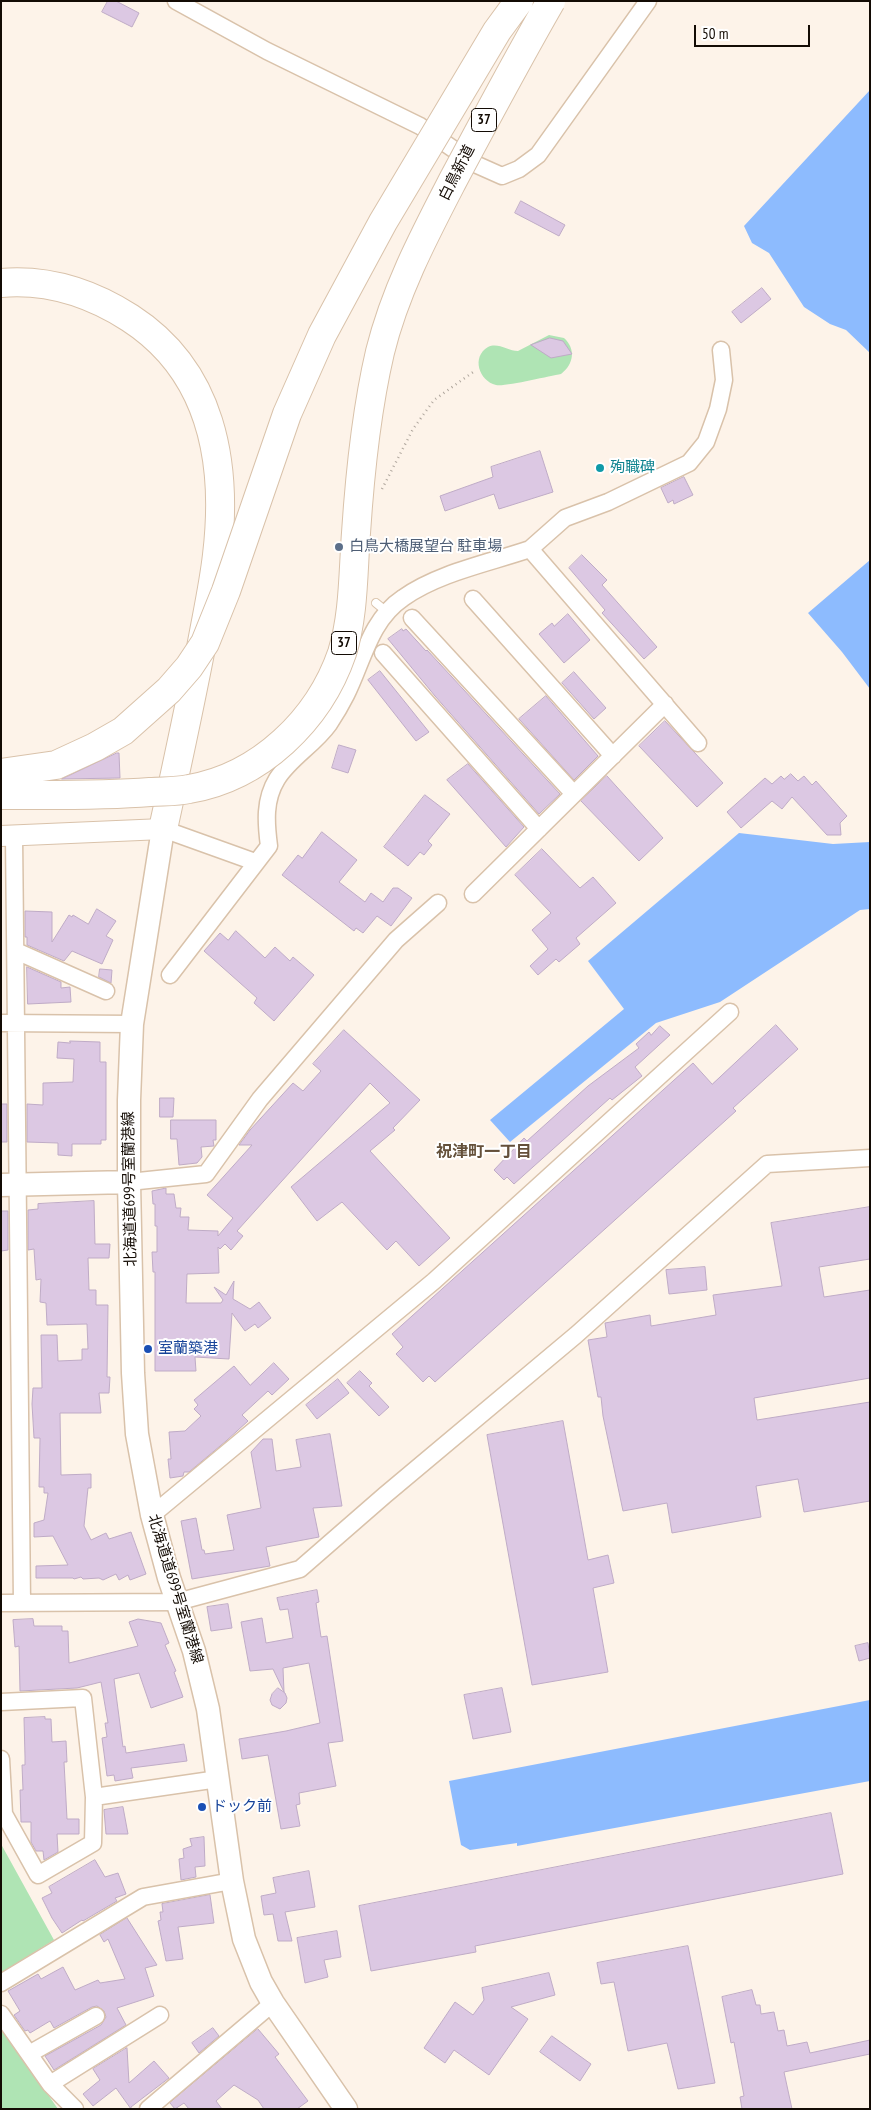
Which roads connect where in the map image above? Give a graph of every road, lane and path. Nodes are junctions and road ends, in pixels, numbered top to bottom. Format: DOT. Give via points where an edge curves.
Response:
graph roads {
  1 [pos="176,1"];
  2 [pos="518,1"];
  3 [pos="553,1"];
  4 [pos="648,1"];
  5 [pos="1,283"];
  6 [pos="1,301"];
  7 [pos="721,350"];
  8 [pos="476,370"];
  9 [pos="378,497"];
  10 [pos="530,549"];
  11 [pos="473,599"];
  12 [pos="412,618"];
  13 [pos="383,653"];
  14 [pos="665,704"];
  15 [pos="698,743"];
  16 [pos="613,756"];
  17 [pos="1,773"];
  18 [pos="574,794"];
  19 [pos="1,795"];
  20 [pos="163,829"];
  21 [pos="539,829"];
  22 [pos="8,836"];
  23 [pos="255,862"];
  24 [pos="473,894"];
  25 [pos="438,903"];
  26 [pos="16,951"];
  27 [pos="170,975"];
  28 [pos="106,991"];
  29 [pos="730,1012"];
  30 [pos="9,1023"];
  31 [pos="132,1024"];
  32 [pos="870,1158"];
  33 [pos="130,1182"];
  34 [pos="9,1185"];
  35 [pos="152,1515"];
  36 [pos="1,1602"];
  37 [pos="177,1602"];
  38 [pos="22,1603"];
  39 [pos="1,1702"];
  40 [pos="1,1759"];
  41 [pos="218,1779"];
  42 [pos="94,1797"];
  43 [pos="232,1881"];
  44 [pos="1,1983"];
  45 [pos="273,2003"];
  46 [pos="1,2014"];
  47 [pos="160,2015"];
  48 [pos="96,2016"];
  49 [pos="29,2054"];
  50 [pos="50,2084"];
  51 [pos="75,2109"];
  52 [pos="148,2109"];
  53 [pos="346,2109"];
  1 -- 4 [label="street" via="267,51 420,126 475,164 502,176 519,170 538,155"];
  2 -- 17 [label="highway, 37, bridge" via="383,222 322,335 287,414 216,617 205,643 189,667 144,714 96,747 56,765"];
  3 -- 19 [label="highway, 白鳥新道 / 37, bridge" via="506,78 421,241 398,295 380,350 367,414 350,611 342,651 319,702 291,735 253,766 221,780 189,789 131,794"];
  5 -- 20 [label="highway" via="69,288 112,306 151,331 187,372 209,420 217,457 221,506 217,555 192,697"];
  6 -- 20 [label="highway" via="15,299 54,304 113,327 155,357 186,406 198,441 205,480 203,534"];
  7 -- 10 [label="street" via="724,380 718,409 706,442 689,463 608,502 566,518"];
  8 -- 9 [label="path" via="434,400 413,429"];
  10 -- 14 [label="street"];
  10 -- 23 [label="street" via="428,583 382,608 346,695 328,725 277,780 267,804 269,846"];
  11 -- 16 [label="street"];
  12 -- 18 [label="street"];
  13 -- 21 [label="street"];
  14 -- 15 [label="street"];
  14 -- 16 [label="street"];
  16 -- 18 [label="street"];
  18 -- 21 [label="street"];
  20 -- 22 [label="street"];
  20 -- 23 [label="street"];
  20 -- 31 [label="main road, 北海道道699号室蘭港線"];
  21 -- 24 [label="street"];
  22 -- 26 [label="street"];
  23 -- 27 [label="street"];
  25 -- 33 [label="street" via="383,955 260,1099 206,1174"];
  26 -- 28 [label="street"];
  26 -- 30 [label="street"];
  29 -- 35 [label="street" via="434,1281"];
  30 -- 31 [label="street"];
  30 -- 34 [label="street"];
  31 -- 33 [label="main road, 北海道道699号室蘭港線"];
  32 -- 37 [label="street" via="767,1164 576,1335 300,1569"];
  33 -- 34 [label="main road"];
  33 -- 35 [label="main road, 北海道道699号室蘭港線" via="133,1373 138,1434"];
  34 -- 38 [label="street"];
  35 -- 37 [label="main road, 北海道道699号室蘭港線"];
  36 -- 38 [label="street"];
  37 -- 38 [label="street"];
  37 -- 41 [label="main road, 北海道道699号室蘭港線" via="206,1699"];
  39 -- 42 [label="street" via="83,1698"];
  40 -- 42 [label="street" via="4,1814 38,1875 93,1843"];
  41 -- 42 [label="street"];
  41 -- 43 [label="main road, 北海道道699号室蘭港線"];
  43 -- 44 [label="street" via="144,1897"];
  43 -- 45 [label="main road, 北海道道699号室蘭港線" via="250,1960"];
  45 -- 52 [label="street"];
  45 -- 53 [label="main road, 北海道道699号室蘭港線"];
  46 -- 49 [label="street"];
  47 -- 50 [label="street"];
  48 -- 49 [label="street"];
  49 -- 50 [label="street"];
  50 -- 51 [label="street"];
}
